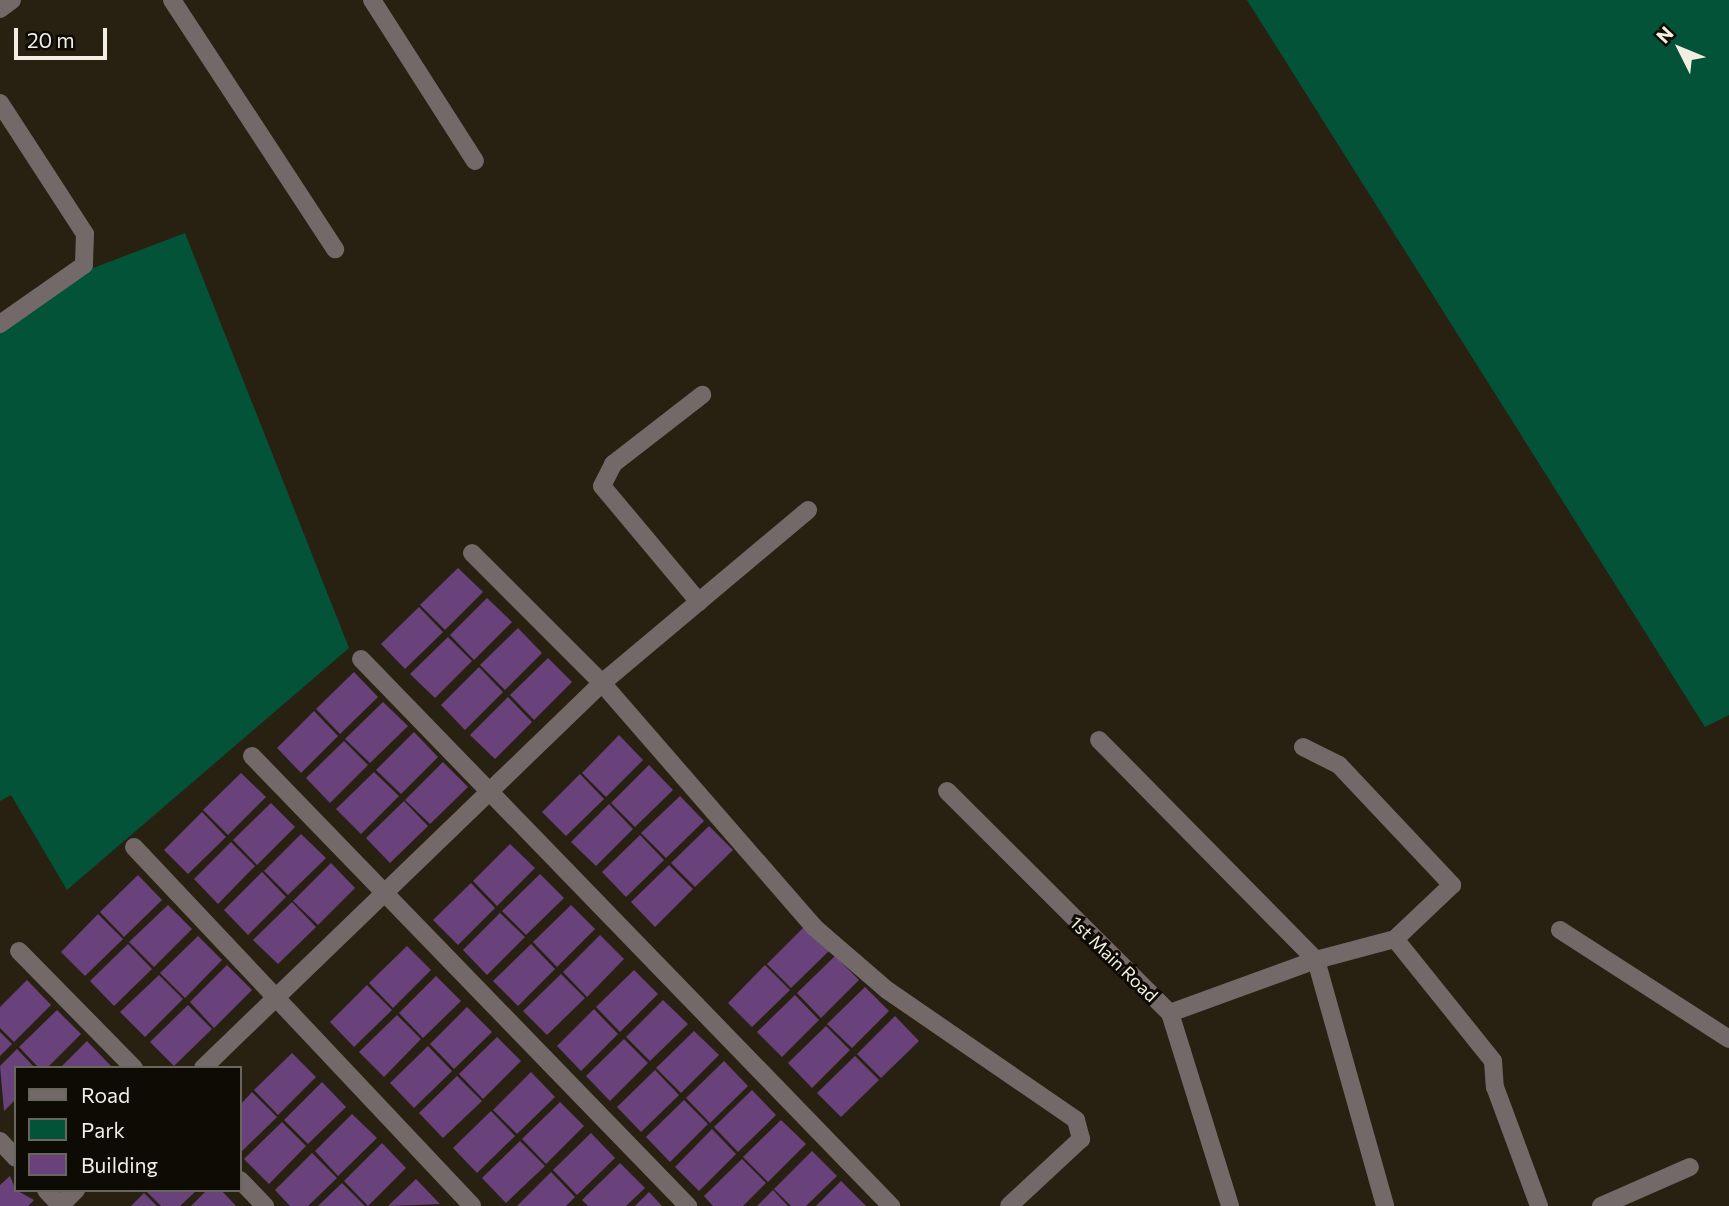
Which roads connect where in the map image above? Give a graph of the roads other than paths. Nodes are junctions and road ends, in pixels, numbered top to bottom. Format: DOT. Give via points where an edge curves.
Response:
graph roads {
  1 [pos="12,0"];
  2 [pos="172,0"];
  3 [pos="372,0"];
  4 [pos="0,9"];
  5 [pos="0,103"];
  6 [pos="475,161"];
  7 [pos="335,249"];
  8 [pos="0,324"];
  9 [pos="702,396"];
  10 [pos="808,510"];
  11 [pos="472,553"];
  12 [pos="699,602"];
  13 [pos="361,659"];
  14 [pos="602,683"];
  15 [pos="1099,740"];
  16 [pos="1303,747"];
  17 [pos="252,756"];
  18 [pos="491,791"];
  19 [pos="947,791"];
  20 [pos="134,847"];
  21 [pos="385,893"];
  22 [pos="1560,930"];
  23 [pos="1395,939"];
  24 [pos="19,950"];
  25 [pos="1316,960"];
  26 [pos="277,997"];
  27 [pos="1170,1013"];
  28 [pos="1729,1039"];
  29 [pos="132,1066"];
  30 [pos="205,1066"];
  31 [pos="0,1141"];
  32 [pos="14,1156"];
  33 [pos="1690,1167"];
  34 [pos="242,1182"];
  35 [pos="48,1192"];
  36 [pos="74,1192"];
  37 [pos="61,1206"];
  38 [pos="265,1206"];
  39 [pos="472,1206"];
  40 [pos="688,1206"];
  41 [pos="891,1206"];
  42 [pos="1009,1206"];
  43 [pos="1230,1206"];
  44 [pos="1385,1206"];
  45 [pos="1539,1206"];
  46 [pos="1601,1206"];
  1 -- 4 [label="street"];
  2 -- 7 [label="street"];
  3 -- 6 [label="street"];
  5 -- 8 [label="street" via="85,234 84,265"];
  9 -- 12 [label="street" via="613,464 602,486"];
  10 -- 12 [label="street"];
  11 -- 14 [label="street"];
  12 -- 14 [label="street"];
  13 -- 18 [label="street"];
  14 -- 18 [label="street"];
  14 -- 42 [label="street" via="814,927 887,990 1076,1120 1081,1139"];
  15 -- 25 [label="street"];
  16 -- 23 [label="street" via="1339,765 1451,885"];
  17 -- 21 [label="street"];
  18 -- 21 [label="street"];
  18 -- 41 [label="street"];
  19 -- 27 [label="street, 1st Main Road"];
  20 -- 26 [label="street"];
  21 -- 26 [label="street"];
  21 -- 40 [label="street"];
  22 -- 28 [label="street"];
  23 -- 25 [label="street"];
  23 -- 45 [label="street" via="1493,1061 1495,1087"];
  24 -- 29 [label="street"];
  25 -- 27 [label="street"];
  25 -- 44 [label="street"];
  26 -- 30 [label="street"];
  26 -- 39 [label="street"];
  27 -- 43 [label="street, 1st Main Road"];
  31 -- 32 [label="street"];
  33 -- 46 [label="street"];
  34 -- 38 [label="street"];
  35 -- 37 [label="street"];
  36 -- 37 [label="street"];
}
